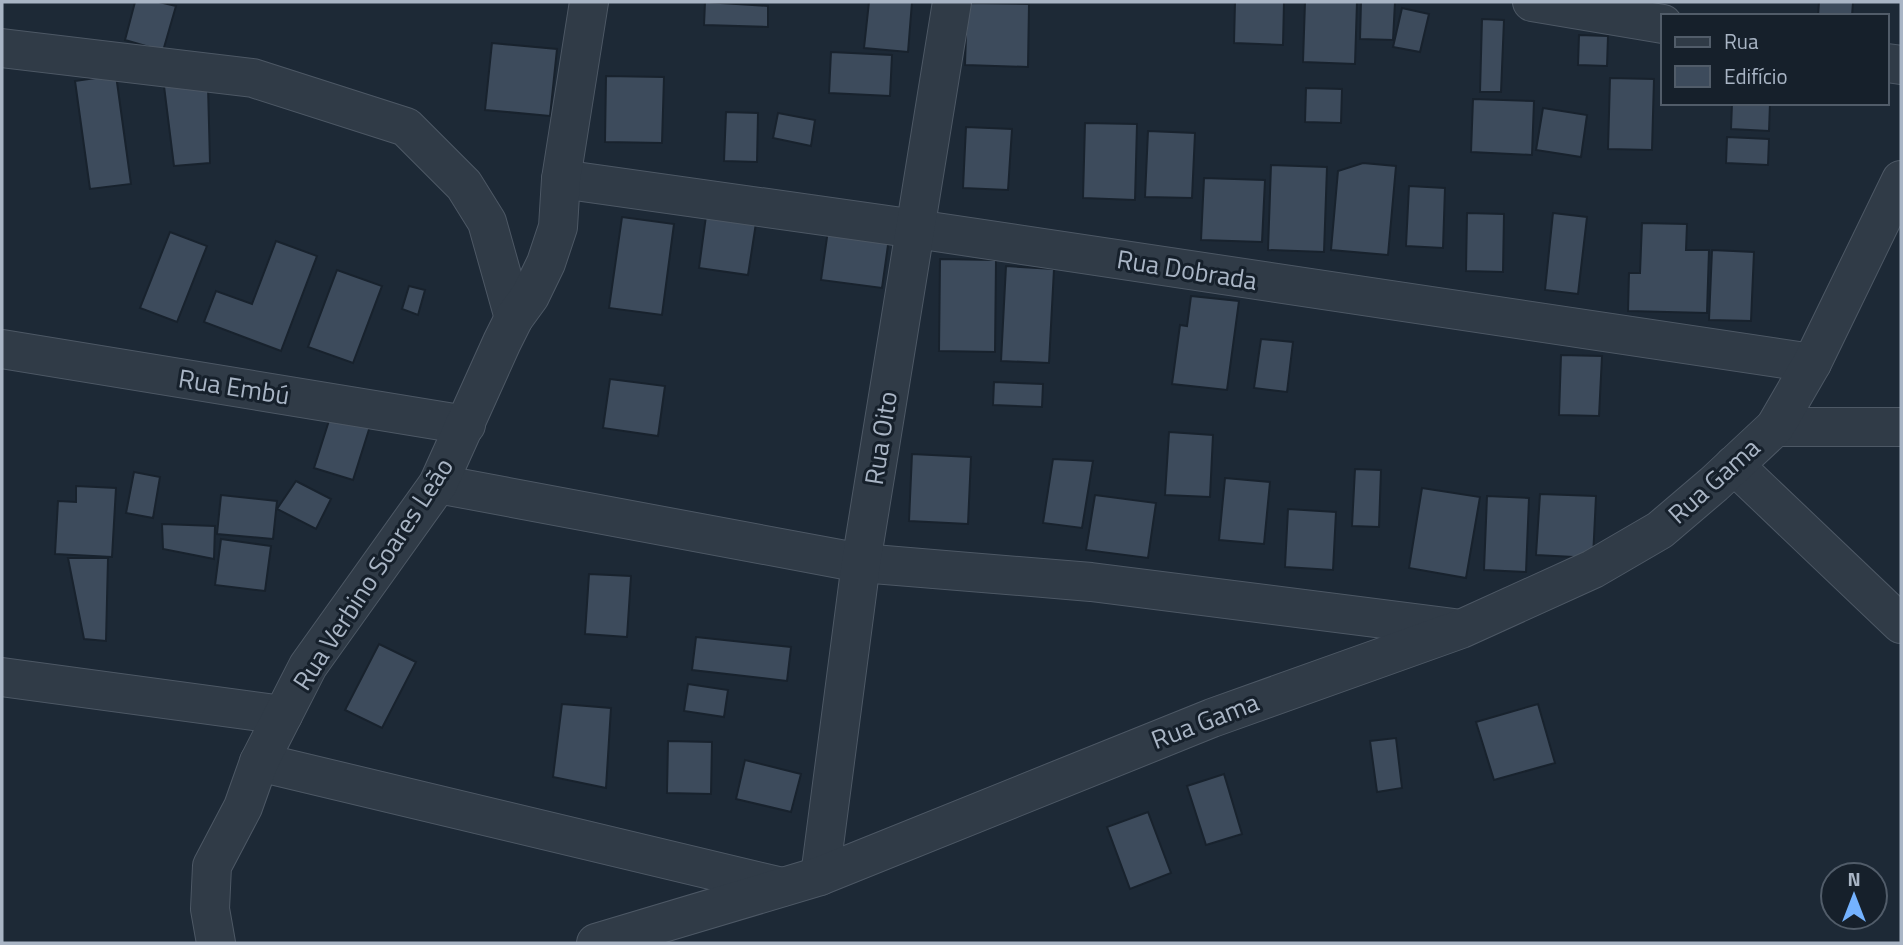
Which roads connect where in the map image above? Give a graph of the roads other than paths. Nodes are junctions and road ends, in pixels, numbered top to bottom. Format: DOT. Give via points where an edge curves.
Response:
graph roads {
  1 [pos="589,2"];
  2 [pos="952,2"];
  3 [pos="1532,2"];
  4 [pos="1661,24"];
  5 [pos="2,48"];
  6 [pos="561,179"];
  7 [pos="1901,180"];
  8 [pos="916,229"];
  9 [pos="514,318"];
  10 [pos="2,349"];
  11 [pos="1812,363"];
  12 [pos="466,425"];
  13 [pos="1775,427"];
  14 [pos="1901,428"];
  15 [pos="1734,465"];
  16 [pos="438,484"];
  17 [pos="861,563"];
  18 [pos="1901,624"];
  19 [pos="1461,629"];
  20 [pos="2,677"];
  21 [pos="283,715"];
  22 [pos="259,762"];
  23 [pos="820,876"];
  24 [pos="784,887"];
  25 [pos="216,943"];
  26 [pos="596,943"];
  1 -- 6 [label="street, Rua Verbino Soares Leão"];
  2 -- 8 [label="street, Rua Oito"];
  3 -- 4 [label="street"];
  5 -- 9 [label="street" via="253,78 406,127 464,185 488,222"];
  6 -- 8 [label="street, Rua Dobrada"];
  6 -- 9 [label="street, Rua Verbino Soares Leão" via="558,227 546,263"];
  7 -- 11 [label="street, Rua Gama"];
  8 -- 11 [label="street, Rua Dobrada"];
  8 -- 17 [label="street, Rua Oito"];
  9 -- 12 [label="street, Rua Verbino Soares Leão"];
  10 -- 12 [label="street, Rua Embú"];
  11 -- 13 [label="street, Rua Gama"];
  12 -- 16 [label="street, Rua Verbino Soares Leão"];
  13 -- 14 [label="street"];
  13 -- 15 [label="street, Rua Gama"];
  15 -- 18 [label="street"];
  15 -- 19 [label="street, Rua Gama" via="1660,530 1593,569"];
  16 -- 17 [label="street"];
  16 -- 21 [label="street, Rua Verbino Soares Leão" via="309,666"];
  17 -- 19 [label="street" via="1091,582"];
  17 -- 23 [label="street, Rua Oito"];
  19 -- 23 [label="street, Rua Gama" via="1212,718"];
  20 -- 21 [label="street"];
  21 -- 22 [label="street, Rua Verbino Soares Leão"];
  22 -- 24 [label="street"];
  22 -- 25 [label="street, Rua Verbino Soares Leão" via="243,807 212,866 210,909"];
  23 -- 24 [label="street, Rua Gama"];
  24 -- 26 [label="street, Rua Gama"];
}
